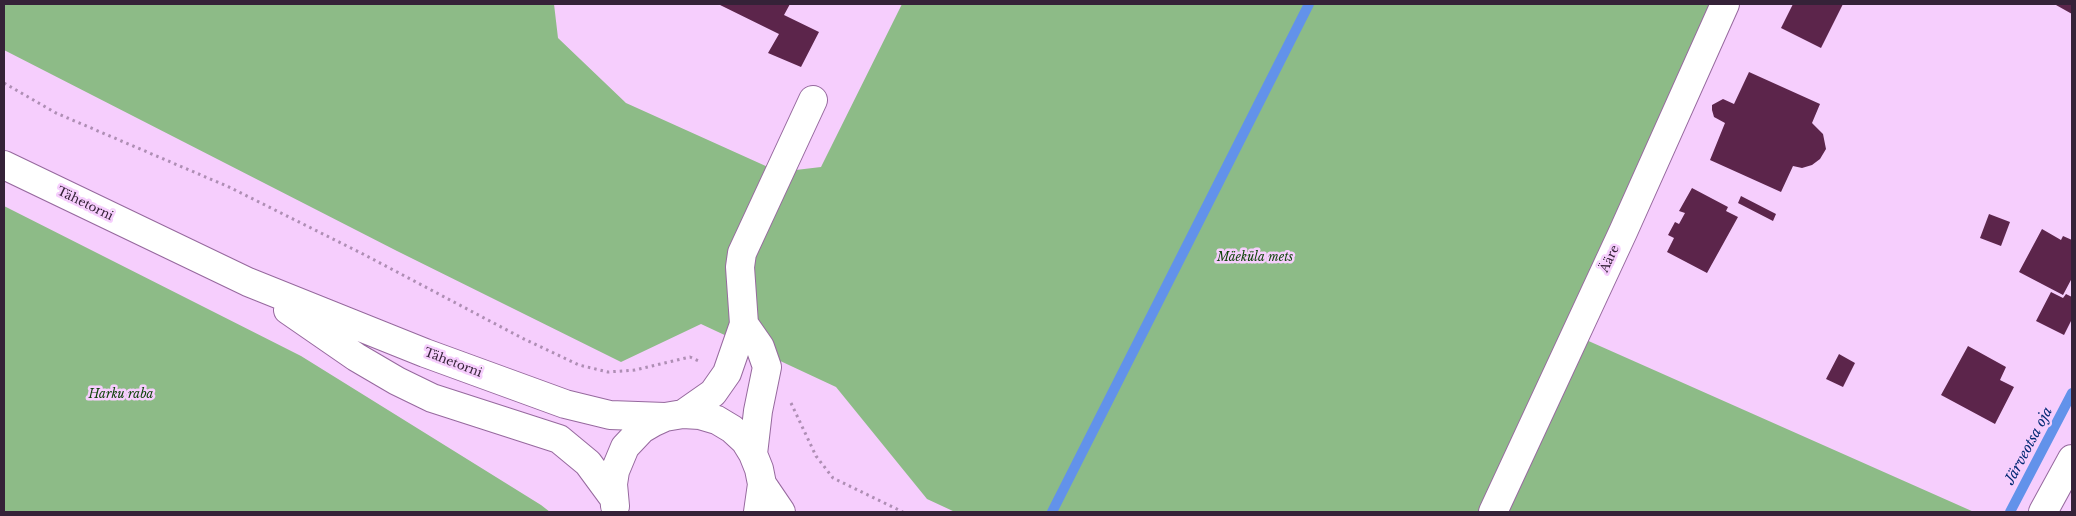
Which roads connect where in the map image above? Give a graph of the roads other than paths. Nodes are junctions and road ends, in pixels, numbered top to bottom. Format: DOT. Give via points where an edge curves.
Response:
graph roads {
  1 [pos="1725,4"];
  2 [pos="813,100"];
  3 [pos="4,165"];
  4 [pos="248,282"];
  5 [pos="744,324"];
  6 [pos="674,416"];
  7 [pos="753,454"];
  8 [pos="2072,459"];
  9 [pos="762,484"];
  10 [pos="615,504"];
  11 [pos="758,512"];
  12 [pos="781,512"];
  13 [pos="1493,512"];
  14 [pos="2043,512"];
  1 -- 13 [label="street, Ääre"];
  2 -- 5 [label="street" via="742,253"];
  3 -- 4 [label="street, Tähetorni"];
  4 -- 6 [label="street, Tähetorni" via="425,353 565,404 610,415"];
  4 -- 10 [label="street, Tähetorni" via="356,357 397,381 468,411 559,439 588,463"];
  5 -- 6 [label="street" via="727,372 713,393"];
  5 -- 7 [label="street" via="760,347 766,366"];
  6 -- 7 [label="street, Tähetorni" via="700,415 717,420 745,441"];
  6 -- 10 [label="street" via="642,429 625,447 614,471"];
  7 -- 9 [label="street"];
  8 -- 14 [label="street"];
  9 -- 11 [label="street"];
  9 -- 12 [label="street"];
}
